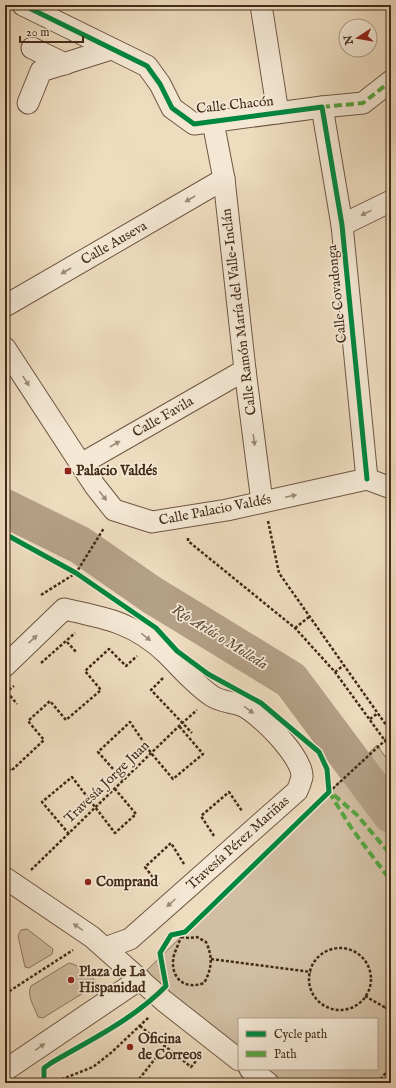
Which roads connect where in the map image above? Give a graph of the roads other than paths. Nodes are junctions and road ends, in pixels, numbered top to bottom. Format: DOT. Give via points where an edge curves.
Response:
graph roads {
  1 [pos="23,5"];
  2 [pos="261,5"];
  3 [pos="32,48"];
  4 [pos="111,49"];
  5 [pos="65,64"];
  6 [pos="391,81"];
  7 [pos="28,103"];
  8 [pos="322,107"];
  9 [pos="278,112"];
  10 [pos="213,122"];
  11 [pos="224,179"];
  12 [pos="391,201"];
  13 [pos="342,225"];
  14 [pos="5,306"];
  15 [pos="5,348"];
  16 [pos="245,370"];
  17 [pos="81,464"];
  18 [pos="367,479"];
  19 [pos="391,488"];
  20 [pos="262,502"];
  21 [pos="5,666"];
  22 [pos="8,883"];
  23 [pos="98,943"];
  24 [pos="140,979"];
  25 [pos="238,1059"];
  26 [pos="8,1069"];
  27 [pos="251,1070"];
  28 [pos="268,1083"];
  1 -- 4 [label="street, Calle Chacón"];
  2 -- 9 [label="street"];
  3 -- 5 [label="street"];
  4 -- 5 [label="street"];
  4 -- 10 [label="street, Calle Chacón" via="147,66 172,108 194,124"];
  5 -- 7 [label="street" via="41,71"];
  6 -- 8 [label="street, Calle Chacón" via="362,103"];
  8 -- 9 [label="street, Calle Chacón"];
  8 -- 13 [label="street, Calle Covadonga"];
  9 -- 10 [label="street, Calle Chacón"];
  10 -- 11 [label="street, Calle Ramón María del Valle-Inclán"];
  11 -- 14 [label="street, Calle Auseva, one-way"];
  11 -- 16 [label="street, Calle Ramón María del Valle-Inclán"];
  12 -- 13 [label="street, one-way"];
  13 -- 18 [label="street, Calle Covadonga"];
  15 -- 17 [label="street, one-way"];
  17 -- 16 [label="street, Calle Favila, one-way"];
  16 -- 20 [label="street, Calle Ramón María del Valle-Inclán, one-way"];
  17 -- 20 [label="street, Calle Palacio Valdés, one-way" via="114,510 152,522"];
  18 -- 19 [label="street"];
  20 -- 18 [label="street, Calle Palacio Valdés, one-way"];
  21 -- 23 [label="street, Travesía Pérez Mariñas, one-way" via="64,609 114,620 142,634 213,697 244,706 264,721 296,759 302,776 297,791 130,939"];
  23 -- 22 [label="street, one-way"];
  23 -- 24 [label="street"];
  24 -- 25 [label="street"];
  26 -- 24 [label="street, one-way"];
  27 -- 28 [label="street"];
}
